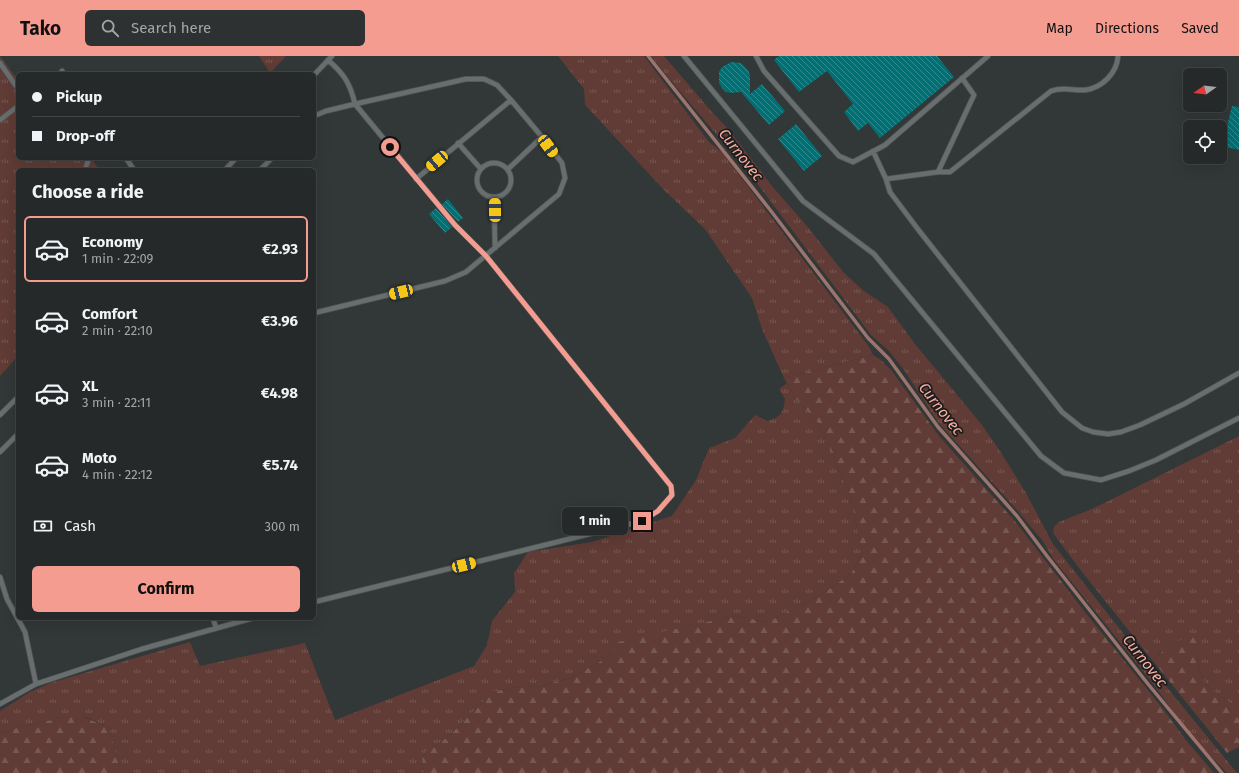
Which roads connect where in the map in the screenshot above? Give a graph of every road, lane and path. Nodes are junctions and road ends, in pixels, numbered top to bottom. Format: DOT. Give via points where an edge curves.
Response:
graph roads {
  1 [pos="332,56"];
  2 [pos="684,56"];
  3 [pos="756,56"];
  4 [pos="988,56"];
  5 [pos="1118,56"];
  6 [pos="328,60"];
  7 [pos="0,63"];
  8 [pos="316,72"];
  9 [pos="962,78"];
  10 [pos="16,86"];
  11 [pos="511,100"];
  12 [pos="355,104"];
  13 [pos="16,108"];
  14 [pos="316,115"];
  15 [pos="0,120"];
  16 [pos="542,137"];
  17 [pos="458,143"];
  18 [pos="873,151"];
  19 [pos="234,160"];
  20 [pos="227,168"];
  21 [pos="481,168"];
  22 [pos="508,169"];
  23 [pos="938,172"];
  24 [pos="416,179"];
  25 [pos="886,179"];
  26 [pos="494,197"];
  27 [pos="496,248"];
  28 [pos="486,256"];
  29 [pos="316,313"];
  30 [pos="1239,373"];
  31 [pos="16,398"];
  32 [pos="0,415"];
  33 [pos="1239,418"];
  34 [pos="16,436"];
  35 [pos="0,452"];
  36 [pos="0,577"];
  37 [pos="316,602"];
  38 [pos="16,615"];
  39 [pos="19,620"];
  40 [pos="214,620"];
  41 [pos="246,620"];
  42 [pos="216,628"];
  43 [pos="36,684"];
  44 [pos="0,704"];
  1 -- 6 [label="lane"];
  2 -- 33 [label="lane" via="803,201 874,254 1041,456 1064,473 1101,480 1129,472"];
  3 -- 18 [label="lane" via="764,71 839,156 853,162"];
  4 -- 9 [label="lane"];
  5 -- 23 [label="lane" via="1114,68 1102,84 1085,90 1065,88 1051,91 950,172"];
  6 -- 8 [label="lane"];
  6 -- 12 [label="lane" via="348,83"];
  7 -- 10 [label="lane"];
  9 -- 18 [label="lane" via="885,145"];
  9 -- 23 [label="lane" via="974,95"];
  11 -- 12 [label="lane" via="497,85 484,78 466,79"];
  11 -- 16 [label="lane"];
  11 -- 17 [label="lane"];
  12 -- 14 [label="lane" via="326,110"];
  12 -- 24 [label="lane"];
  13 -- 15 [label="lane"];
  16 -- 22 [label="lane"];
  16 -- 27 [label="lane" via="562,163 565,178 559,194"];
  17 -- 21 [label="lane"];
  17 -- 24 [label="lane"];
  18 -- 25 [label="lane"];
  19 -- 20 [label="lane"];
  21 -- 22 [label="lane" via="494,162"];
  21 -- 26 [label="lane" via="477,184 484,194"];
  22 -- 26 [label="lane" via="512,179 508,190 505,194"];
  23 -- 25 [label="lane"];
  24 -- 28 [label="lane" via="455,225"];
  25 -- 30 [label="lane" via="890,192 917,228 1062,412 1082,428 1108,434 1121,432 1184,404"];
  26 -- 27 [label="lane"];
  27 -- 28 [label="lane"];
  28 -- 29 [label="lane" via="466,272 445,281"];
  28 -- 37 [label="lane" via="671,486 672,495 658,511 642,521"];
  31 -- 32 [label="lane"];
  34 -- 35 [label="lane"];
  36 -- 38 [label="lane"];
  39 -- 43 [label="lane" via="25,632"];
  40 -- 42 [label="lane"];
  41 -- 42 [label="lane"];
  42 -- 43 [label="lane"];
  43 -- 44 [label="lane"];
}
